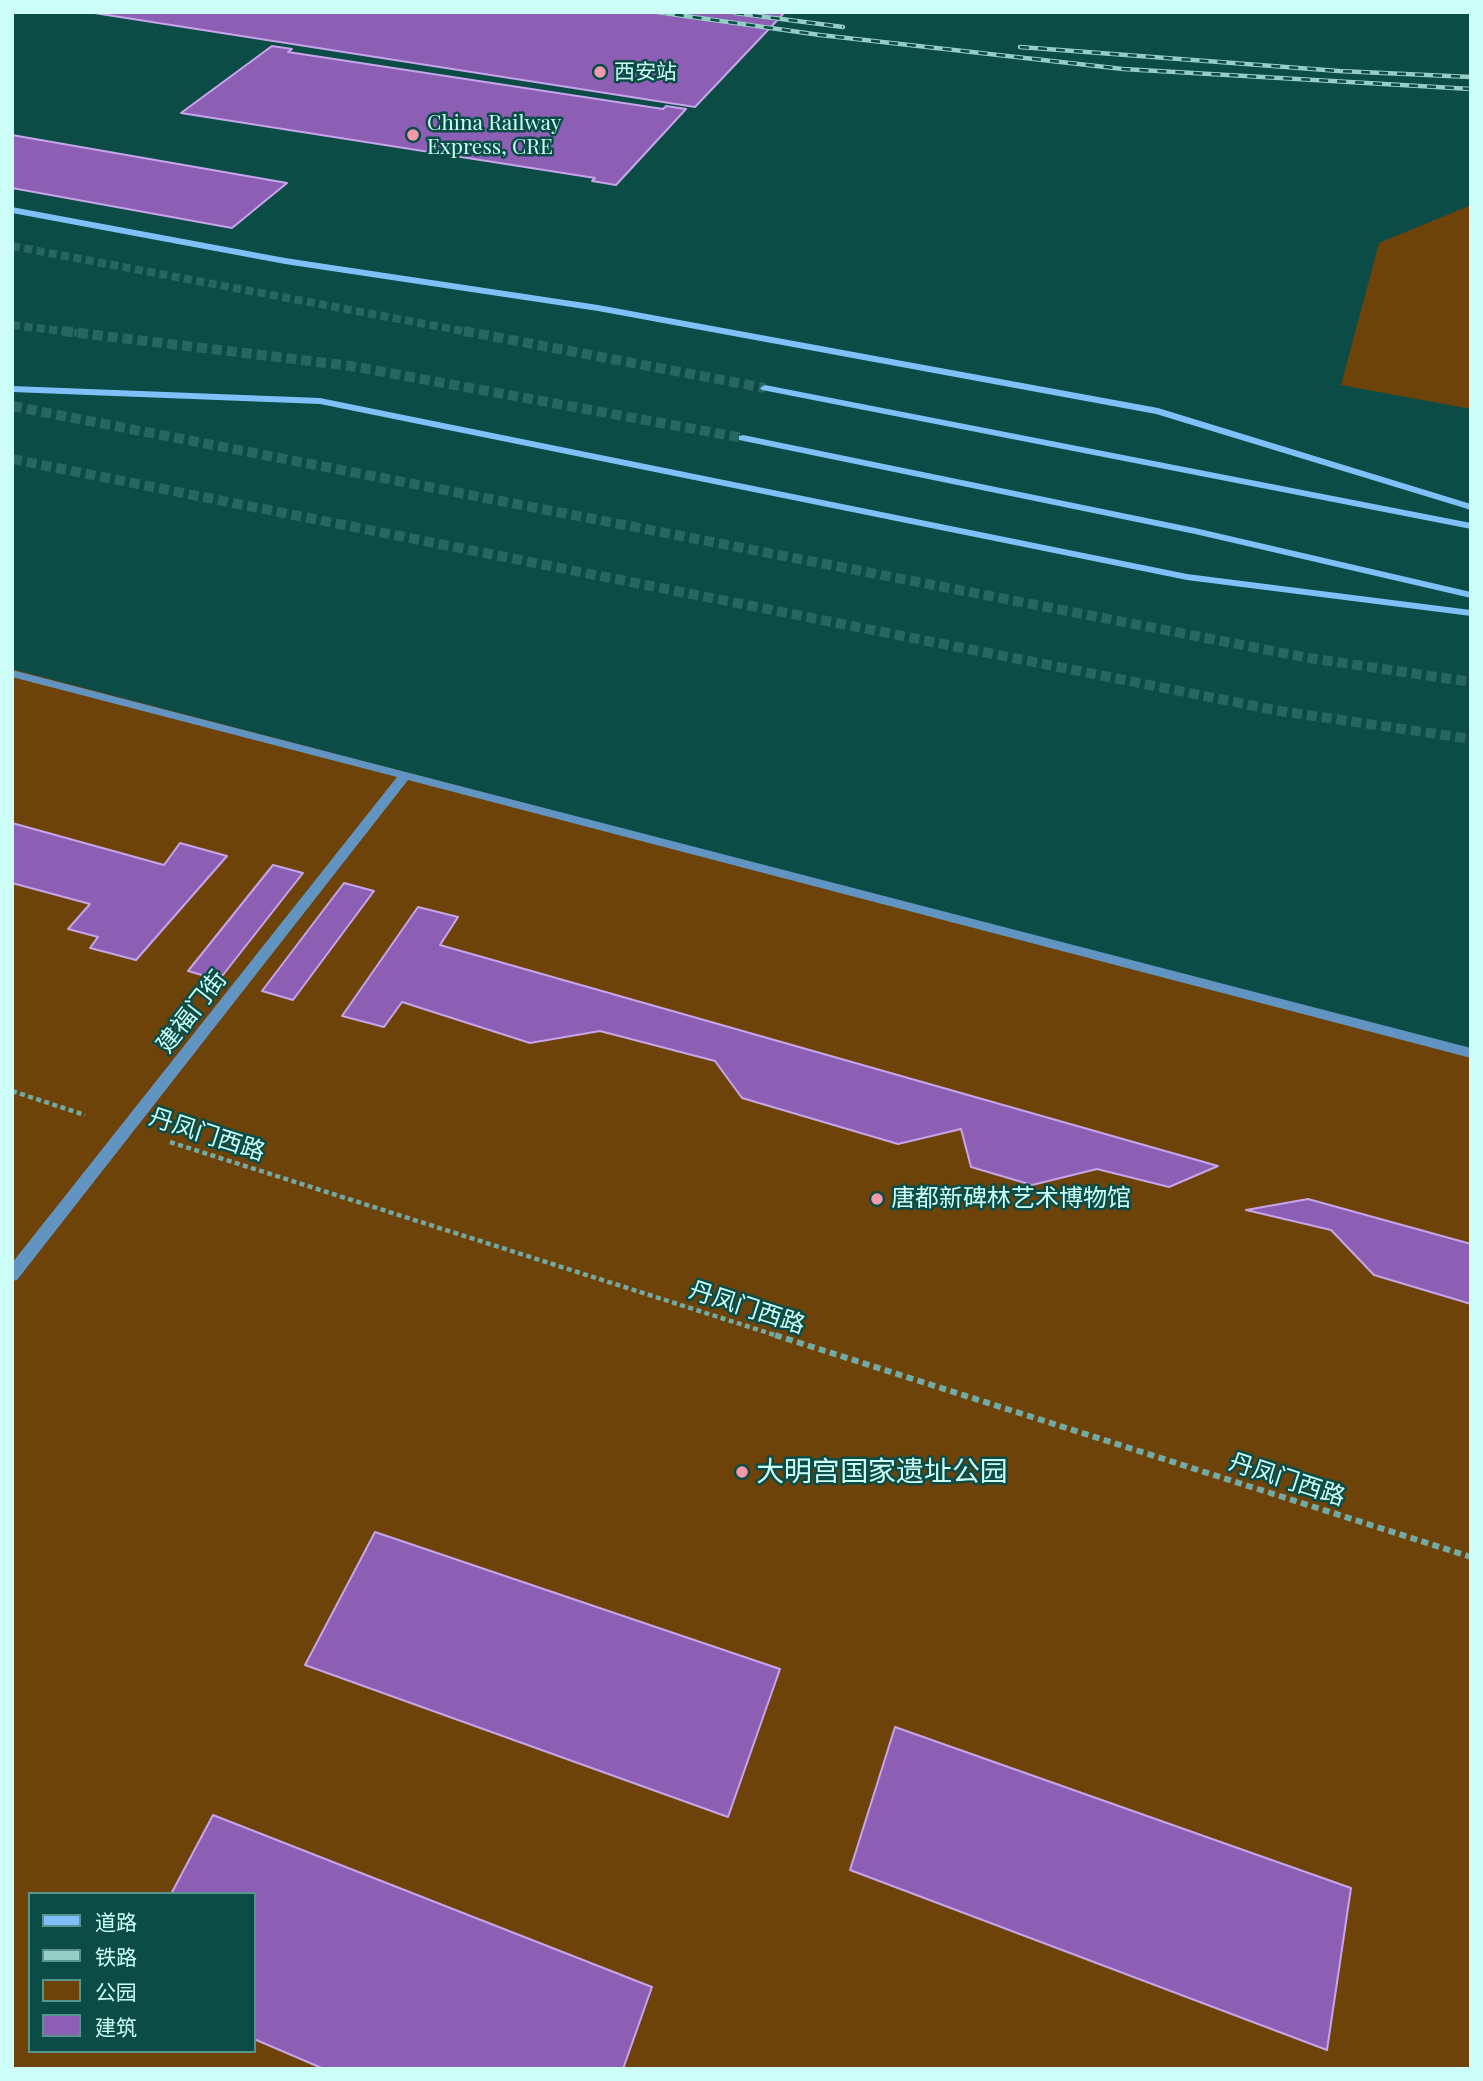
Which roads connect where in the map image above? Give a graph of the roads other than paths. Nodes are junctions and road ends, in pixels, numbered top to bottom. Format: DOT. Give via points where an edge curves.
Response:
graph roads {
  1 [pos="12,210"];
  2 [pos="765,388"];
  3 [pos="12,389"];
  4 [pos="743,438"];
  5 [pos="1471,508"];
  6 [pos="1471,526"];
  7 [pos="1471,595"];
  8 [pos="1471,613"];
  9 [pos="12,673"];
  10 [pos="405,776"];
  11 [pos="1471,1054"];
  12 [pos="12,1275"];
  1 -- 5 [label="street" via="285,261 598,308 1158,411"];
  2 -- 6 [label="street"];
  3 -- 8 [label="street" via="320,401 1187,577"];
  4 -- 7 [label="street" via="1195,531"];
  9 -- 10 [label="street"];
  10 -- 11 [label="street"];
  10 -- 12 [label="street, 建福门街"];
}
